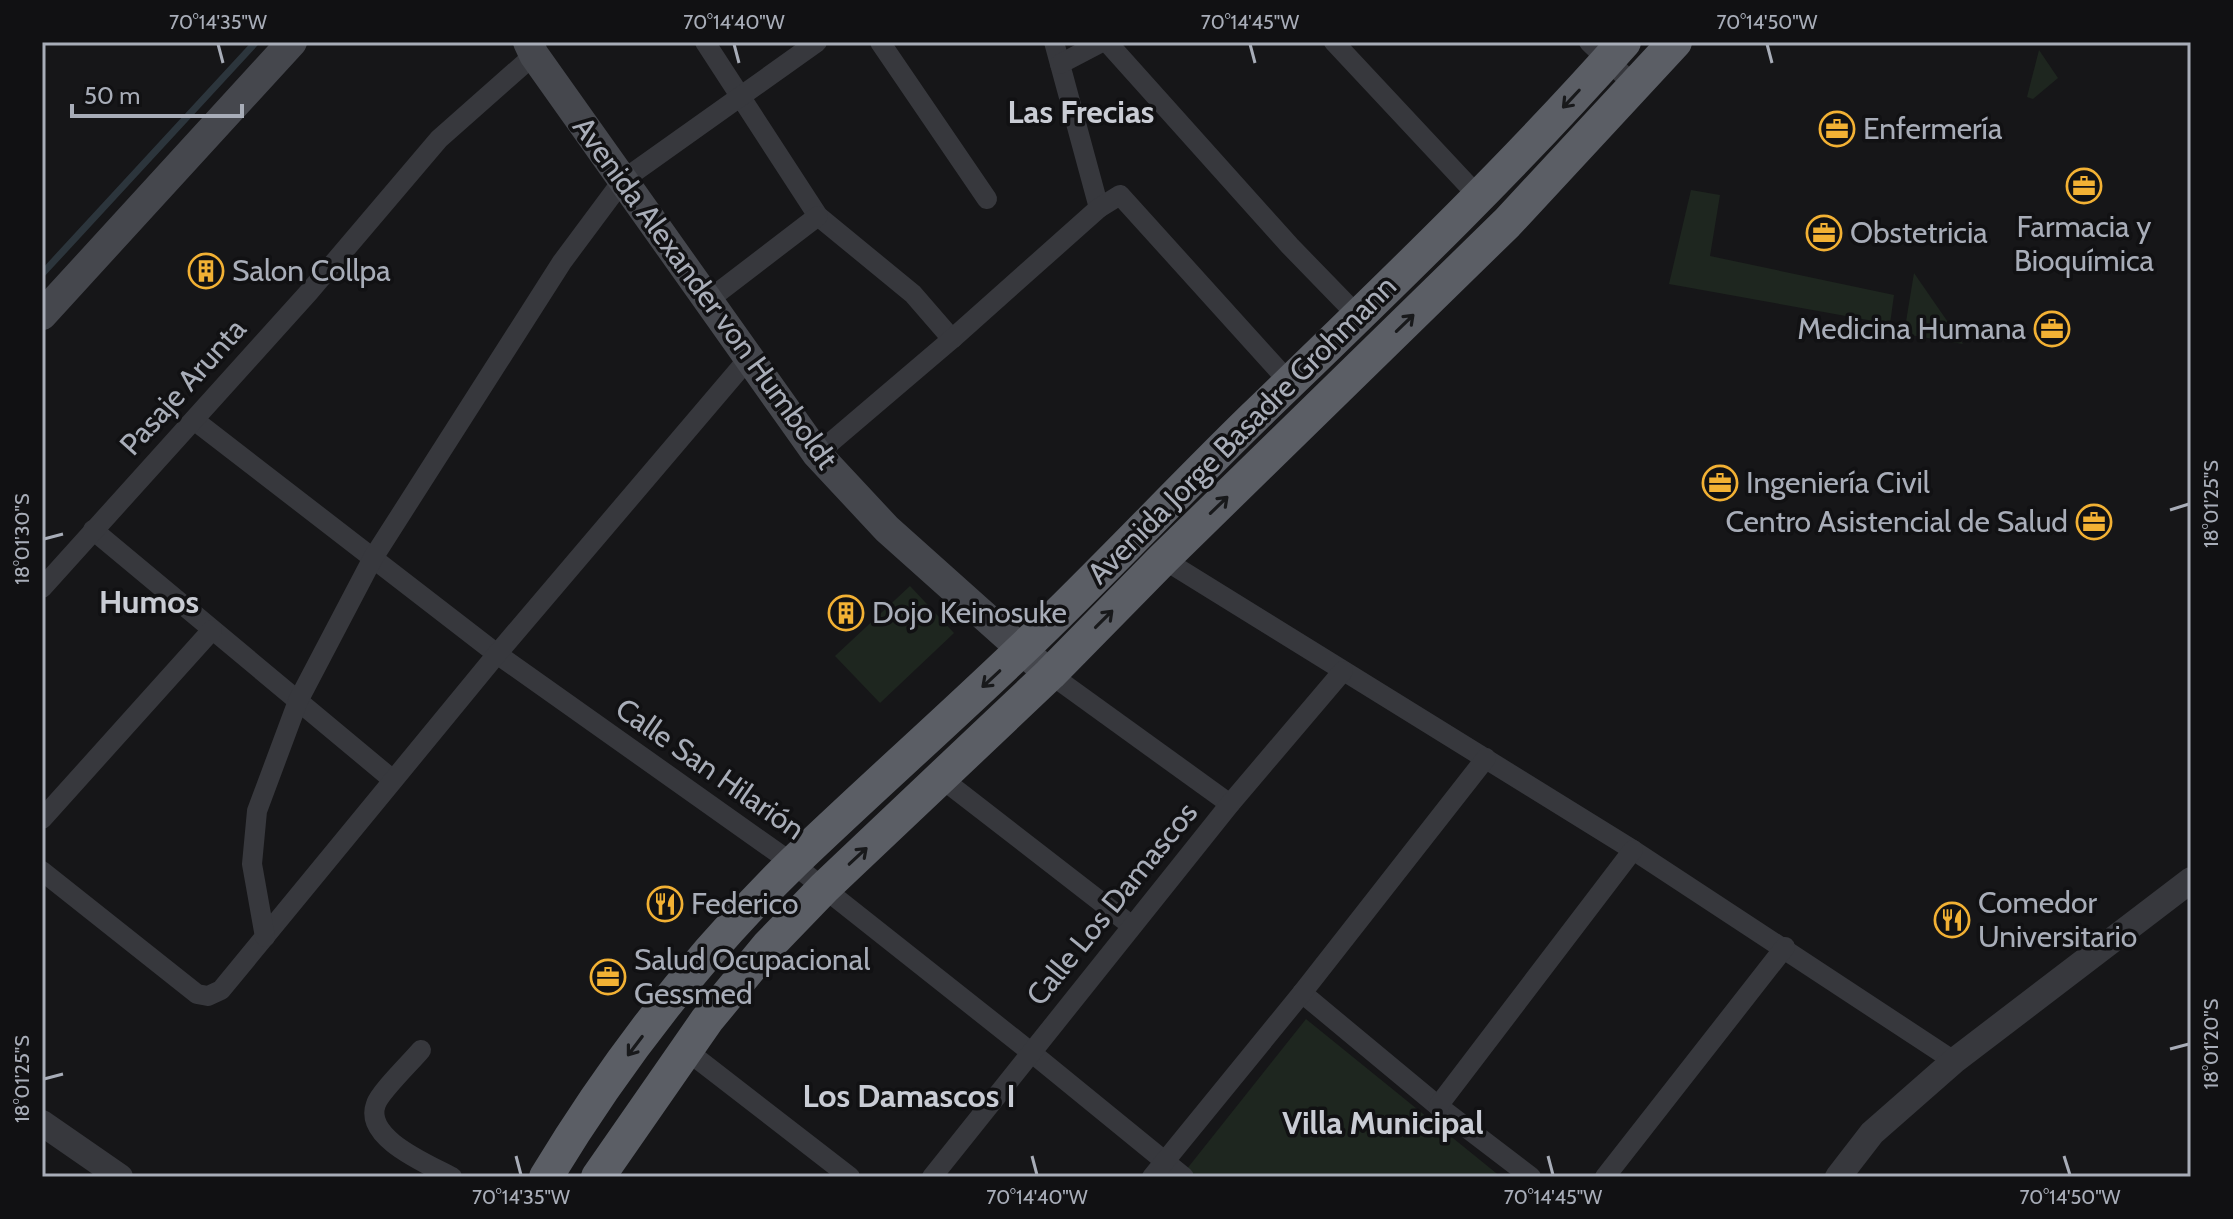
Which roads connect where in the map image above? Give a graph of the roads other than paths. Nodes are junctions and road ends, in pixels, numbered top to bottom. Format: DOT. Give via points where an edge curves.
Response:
graph roads {
  1 [pos="292,42"];
  2 [pos="705,42"];
  3 [pos="817,42"];
  4 [pos="880,42"];
  5 [pos="1054,42"];
  6 [pos="1104,42"];
  7 [pos="1334,42"];
  8 [pos="1675,42"];
  9 [pos="1607,48"];
  10 [pos="531,49"];
  11 [pos="1060,64"];
  12 [pos="1636,87"];
  13 [pos="741,96"];
  14 [pos="623,180"];
  15 [pos="1478,196"];
  16 [pos="987,199"];
  17 [pos="1099,208"];
  18 [pos="818,216"];
  19 [pos="707,301"];
  20 [pos="43,311"];
  21 [pos="1358,316"];
  22 [pos="952,339"];
  23 [pos="748,359"];
  24 [pos="1290,383"];
  25 [pos="194,420"];
  26 [pos="817,454"];
  27 [pos="93,530"];
  28 [pos="373,558"];
  29 [pos="1163,559"];
  30 [pos="42,588"];
  31 [pos="212,630"];
  32 [pos="1022,650"];
  33 [pos="497,654"];
  34 [pos="1343,671"];
  35 [pos="1050,674"];
  36 [pos="298,701"];
  37 [pos="1486,758"];
  38 [pos="941,778"];
  39 [pos="393,780"];
  40 [pos="1230,804"];
  41 [pos="43,819"];
  42 [pos="1633,850"];
  43 [pos="792,863"];
  44 [pos="42,871"];
  45 [pos="2191,880"];
  46 [pos="824,888"];
  47 [pos="1132,926"];
  48 [pos="265,937"];
  49 [pos="1785,947"];
  50 [pos="1302,993"];
  51 [pos="421,1050"];
  52 [pos="686,1050"];
  53 [pos="1032,1053"];
  54 [pos="1954,1061"];
  55 [pos="1438,1106"];
  56 [pos="42,1123"];
  57 [pos="1158,1169"];
  58 [pos="120,1177"];
  59 [pos="452,1177"];
  60 [pos="546,1177"];
  61 [pos="598,1177"];
  62 [pos="850,1177"];
  63 [pos="932,1177"];
  64 [pos="1184,1177"];
  65 [pos="1531,1177"];
  66 [pos="1605,1177"];
  67 [pos="1838,1177"];
  1 -- 20 [label="main road"];
  2 -- 13 [label="street"];
  3 -- 13 [label="street"];
  4 -- 16 [label="street"];
  5 -- 11 [label="street"];
  6 -- 11 [label="street"];
  6 -- 21 [label="street"];
  7 -- 15 [label="street"];
  8 -- 12 [label="highway, Avenida Jorge Basadre Grohmann"];
  9 -- 12 [label="street"];
  9 -- 15 [label="highway, Avenida Jorge Basadre Grohmann, one-way"];
  10 -- 14 [label="main road, Avenida Alexander von Humboldt"];
  10 -- 25 [label="street, Pasaje Arunta" via="439,139"];
  11 -- 17 [label="street"];
  29 -- 12 [label="highway, Avenida Jorge Basadre Grohmann, one-way" via="1507,223"];
  13 -- 14 [label="street"];
  13 -- 18 [label="street"];
  14 -- 19 [label="main road, Avenida Alexander von Humboldt"];
  14 -- 28 [label="street" via="562,262"];
  15 -- 21 [label="highway, Avenida Jorge Basadre Grohmann"];
  17 -- 22 [label="street"];
  17 -- 24 [label="street" via="1120,195"];
  18 -- 19 [label="street"];
  18 -- 22 [label="street" via="913,294"];
  19 -- 23 [label="main road, Avenida Alexander von Humboldt"];
  21 -- 24 [label="highway, Avenida Jorge Basadre Grohmann"];
  22 -- 26 [label="street"];
  23 -- 26 [label="main road, Avenida Alexander von Humboldt"];
  23 -- 33 [label="street"];
  24 -- 32 [label="highway, Avenida Jorge Basadre Grohmann"];
  25 -- 27 [label="street, Pasaje Arunta"];
  25 -- 28 [label="street, Calle San Hilarión"];
  26 -- 32 [label="main road, Avenida Alexander von Humboldt" via="887,529"];
  27 -- 30 [label="street, Pasaje Arunta"];
  27 -- 31 [label="street"];
  28 -- 33 [label="street, Calle San Hilarión"];
  28 -- 36 [label="street"];
  29 -- 34 [label="street"];
  35 -- 29 [label="highway, Avenida Jorge Basadre Grohmann, one-way"];
  31 -- 36 [label="street"];
  31 -- 41 [label="street"];
  32 -- 35 [label="main road, Avenida Alexander von Humboldt"];
  32 -- 43 [label="highway, Avenida Jorge Basadre Grohmann, one-way"];
  33 -- 39 [label="street"];
  33 -- 43 [label="street, Calle San Hilarión"];
  34 -- 37 [label="street"];
  34 -- 40 [label="street, Calle Los Damascos"];
  35 -- 38 [label="highway, Avenida Jorge Basadre Grohmann"];
  35 -- 40 [label="street, Avenida Alexander von Humboldt"];
  36 -- 39 [label="street"];
  36 -- 48 [label="street" via="257,811 252,864"];
  37 -- 42 [label="street"];
  37 -- 50 [label="street"];
  46 -- 38 [label="highway, Avenida Jorge Basadre Grohmann, one-way"];
  38 -- 47 [label="street"];
  39 -- 48 [label="street"];
  40 -- 47 [label="street, Calle Los Damascos"];
  42 -- 49 [label="street"];
  42 -- 55 [label="street"];
  43 -- 46 [label="street, Calle San Hilarión"];
  43 -- 60 [label="highway, Avenida Jorge Basadre Grohmann, one-way" via="649,1028"];
  44 -- 48 [label="street" via="197,994 221,990"];
  45 -- 54 [label="street"];
  46 -- 52 [label="highway, Avenida Jorge Basadre Grohmann" via="768,946"];
  46 -- 53 [label="street, Calle San Hilarión"];
  47 -- 53 [label="street, Calle Los Damascos"];
  49 -- 54 [label="street"];
  49 -- 66 [label="street"];
  50 -- 55 [label="street"];
  50 -- 57 [label="street"];
  51 -- 59 [label="street" via="376,1103 378,1129"];
  52 -- 61 [label="highway, Avenida Jorge Basadre Grohmann"];
  52 -- 62 [label="street"];
  53 -- 57 [label="street, Calle San Hilarión"];
  53 -- 63 [label="street, Calle Los Damascos"];
  54 -- 67 [label="street" via="1872,1133"];
  55 -- 65 [label="street"];
  56 -- 58 [label="street"];
  57 -- 64 [label="street, Calle San Hilarión"];
}
